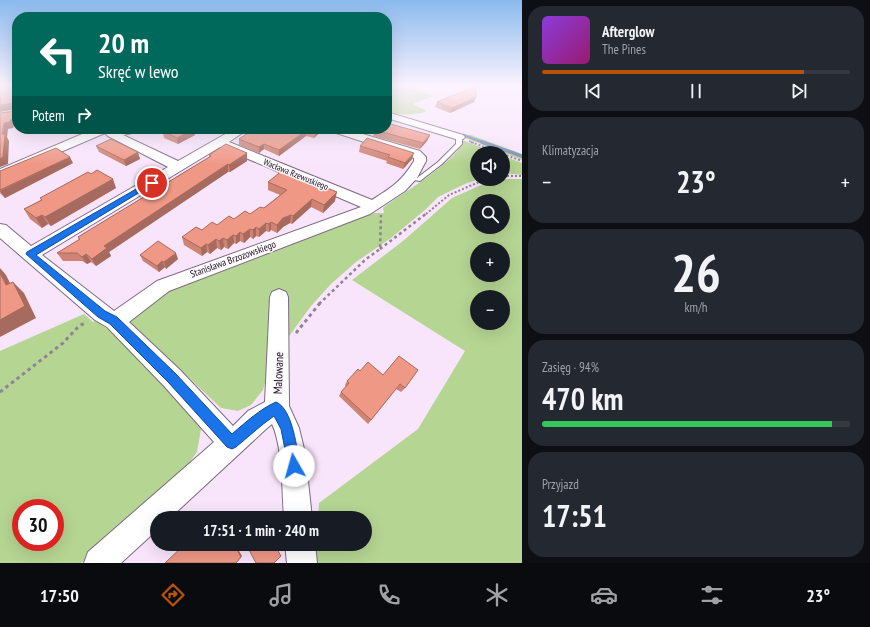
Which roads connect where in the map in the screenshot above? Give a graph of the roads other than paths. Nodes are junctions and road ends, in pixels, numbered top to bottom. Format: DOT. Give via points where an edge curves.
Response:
graph roads {
  1 [pos="392,117"];
  2 [pos="100,134"];
  3 [pos="113,134"];
  4 [pos="233,134"];
  5 [pos="350,134"];
  6 [pos="459,137"];
  7 [pos="219,142"];
  8 [pos="179,167"];
  9 [pos="0,174"];
  10 [pos="410,178"];
  11 [pos="373,206"];
  12 [pos="0,230"];
  13 [pos="30,254"];
  14 [pos="279,297"];
  15 [pos="108,317"];
  16 [pos="276,408"];
  17 [pos="232,443"];
  18 [pos="297,511"];
  19 [pos="301,551"];
  20 [pos="99,563"];
  21 [pos="302,563"];
  1 -- 6 [label="street"];
  2 -- 9 [label="street"];
  3 -- 8 [label="street"];
  4 -- 7 [label="street"];
  5 -- 10 [label="street, Stanisława Brzozowskiego" via="416,154 420,161"];
  6 -- 10 [label="lane" via="459,144 440,163 418,180"];
  7 -- 8 [label="street"];
  7 -- 11 [label="street, Wacława Rzewuskiego"];
  8 -- 13 [label="street"];
  10 -- 11 [label="street, Stanisława Brzozowskiego"];
  11 -- 15 [label="street, Stanisława Brzozowskiego" via="182,278 163,286 120,318"];
  12 -- 13 [label="street"];
  13 -- 15 [label="street"];
  14 -- 16 [label="street, Malowane"];
  15 -- 17 [label="street" via="172,378"];
  16 -- 17 [label="street" via="257,420"];
  16 -- 18 [label="street, Malowane" via="287,428 291,447"];
  17 -- 20 [label="street"];
  19 -- 21 [label="street"];
}
